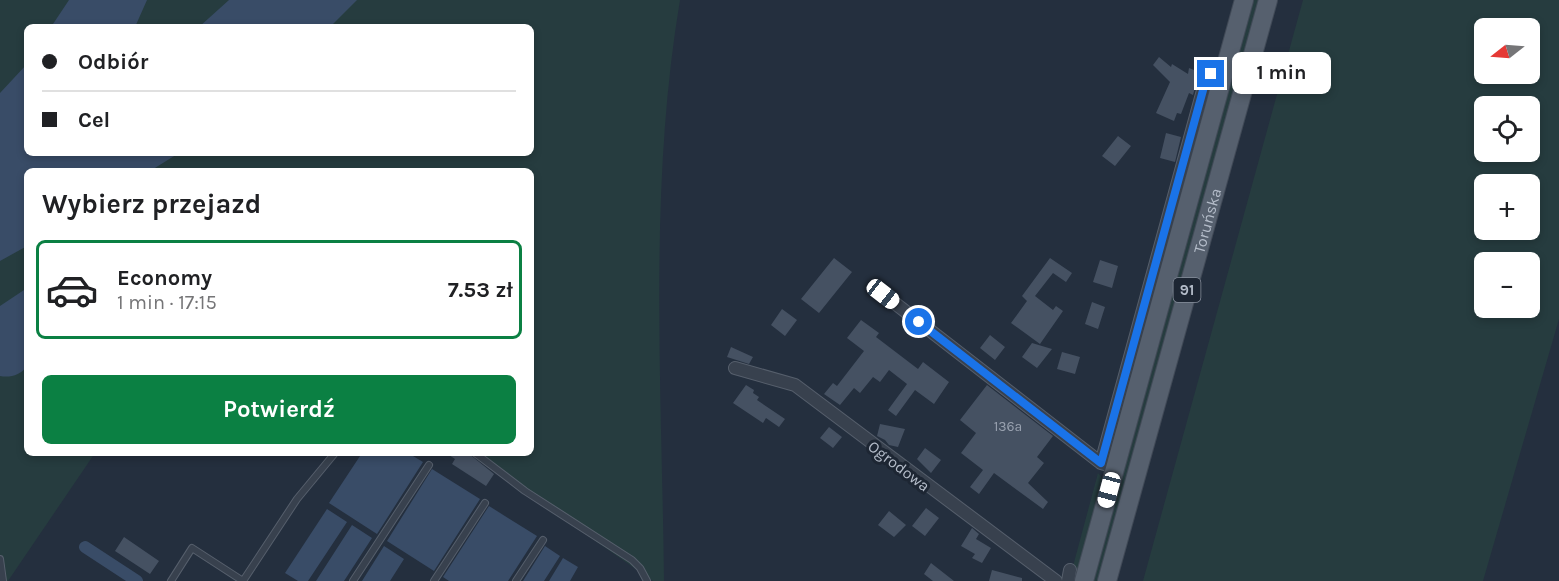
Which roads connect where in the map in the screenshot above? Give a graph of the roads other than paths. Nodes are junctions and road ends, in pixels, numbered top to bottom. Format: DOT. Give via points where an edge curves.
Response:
graph roads {
  1 [pos="1244,0"];
  2 [pos="1268,0"];
  3 [pos="883,294"];
  4 [pos="735,368"];
  5 [pos="333,456"];
  6 [pos="479,456"];
  7 [pos="429,465"];
  8 [pos="1108,465"];
  9 [pos="485,503"];
  10 [pos="543,540"];
  11 [pos="0,559"];
  12 [pos="1074,577"];
  13 [pos="3,581"];
  14 [pos="171,581"];
  15 [pos="243,581"];
  16 [pos="353,581"];
  17 [pos="434,581"];
  18 [pos="516,581"];
  19 [pos="647,581"];
  20 [pos="1056,581"];
  21 [pos="1107,581"];
  1 -- 8 [label="main road, Toruńska / 91"];
  2 -- 21 [label="main road, Toruńska / 91"];
  3 -- 8 [label="street"];
  4 -- 20 [label="street, Ogrodowa" via="795,385"];
  5 -- 15 [label="lane" via="297,499"];
  6 -- 19 [label="lane" via="525,491 632,560"];
  7 -- 16 [label="lane"];
  8 -- 12 [label="main road, Toruńska / 91"];
  9 -- 17 [label="lane"];
  10 -- 18 [label="lane"];
  11 -- 13 [label="lane"];
  14 -- 15 [label="lane" via="192,548"];
}
